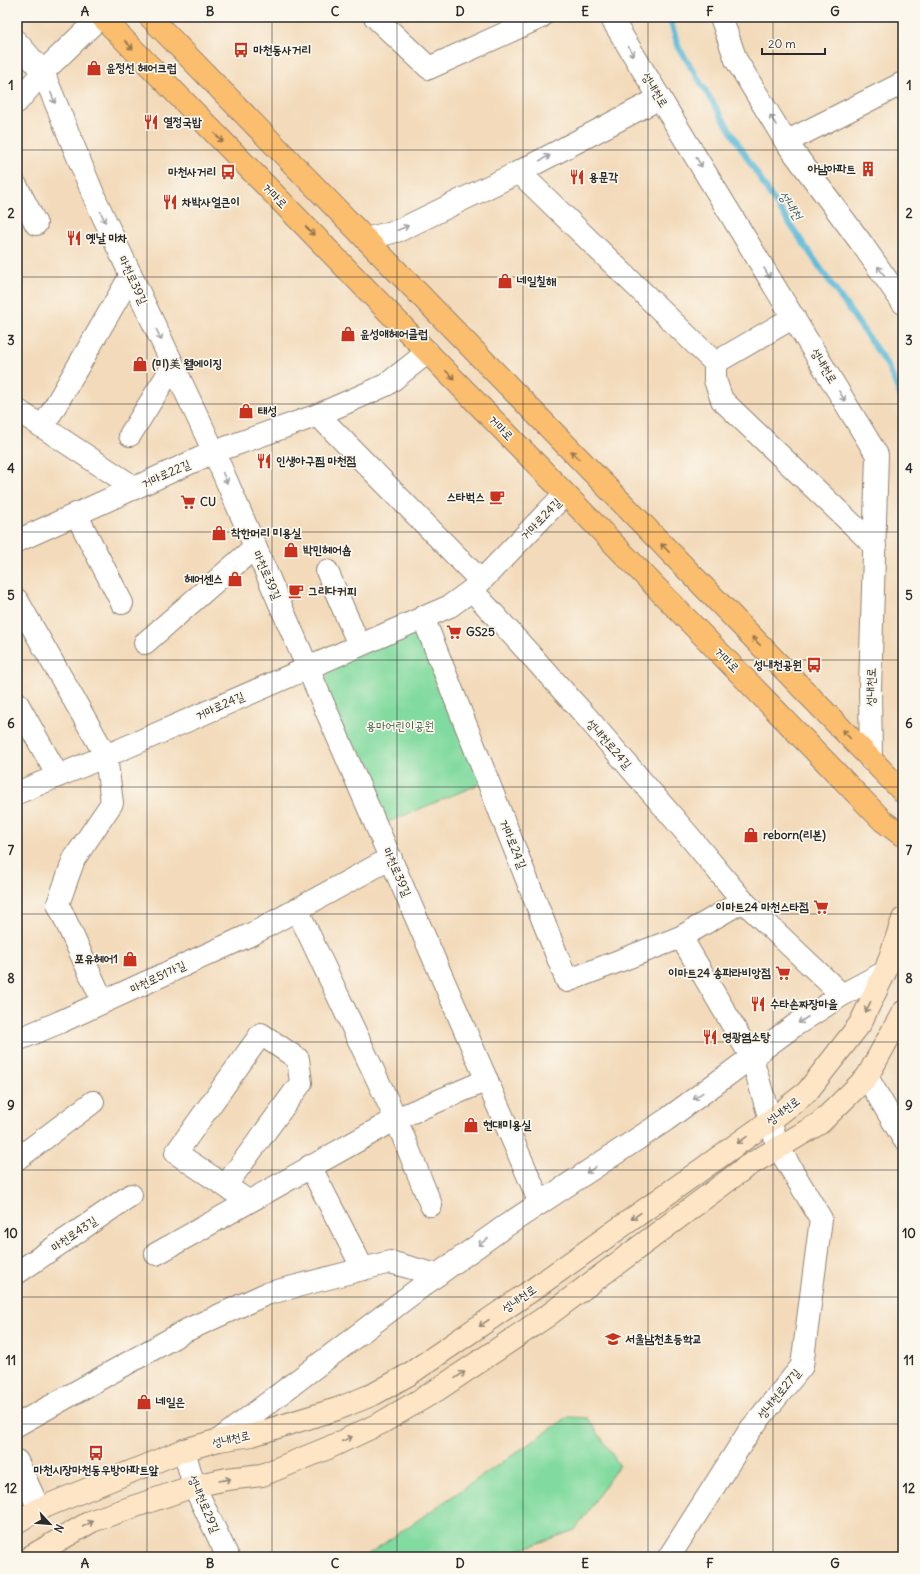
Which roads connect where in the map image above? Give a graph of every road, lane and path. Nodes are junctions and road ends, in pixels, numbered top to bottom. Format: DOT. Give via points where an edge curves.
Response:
graph roads {
  1 [pos="101,17"];
  2 [pos="150,17"];
  3 [pos="375,17"];
  4 [pos="541,17"];
  5 [pos="613,17"];
  6 [pos="721,17"];
  7 [pos="17,43"];
  8 [pos="43,72"];
  9 [pos="903,84"];
  10 [pos="660,98"];
  11 [pos="17,102"];
  12 [pos="786,142"];
  13 [pos="519,172"];
  14 [pos="17,187"];
  15 [pos="36,224"];
  16 [pos="366,239"];
  17 [pos="131,275"];
  18 [pos="903,303"];
  19 [pos="794,317"];
  20 [pos="428,352"];
  21 [pos="715,363"];
  22 [pos="173,366"];
  23 [pos="17,410"];
  24 [pos="318,415"];
  25 [pos="42,427"];
  26 [pos="130,435"];
  27 [pos="214,452"];
  28 [pos="135,488"];
  29 [pos="565,494"];
  30 [pos="76,514"];
  31 [pos="17,541"];
  32 [pos="875,546"];
  33 [pos="255,547"];
  34 [pos="327,571"];
  35 [pos="477,585"];
  36 [pos="17,600"];
  37 [pos="122,603"];
  38 [pos="423,617"];
  39 [pos="146,642"];
  40 [pos="359,645"];
  41 [pos="307,667"];
  42 [pos="17,703"];
  43 [pos="106,756"];
  44 [pos="871,760"];
  45 [pos="58,776"];
  46 [pos="903,792"];
  47 [pos="17,793"];
  48 [pos="903,836"];
  49 [pos="391,858"];
  50 [pos="743,901"];
  51 [pos="297,909"];
  52 [pos="903,919"];
  53 [pos="681,937"];
  54 [pos="885,972"];
  55 [pos="842,995"];
  56 [pos="103,1002"];
  57 [pos="903,1012"];
  58 [pos="17,1040"];
  59 [pos="752,1058"];
  60 [pos="867,1077"];
  61 [pos="488,1080"];
  62 [pos="93,1102"];
  63 [pos="396,1118"];
  64 [pos="771,1120"];
  65 [pos="903,1138"];
  66 [pos="778,1146"];
  67 [pos="17,1158"];
  68 [pos="310,1166"];
  69 [pos="226,1186"];
  70 [pos="131,1195"];
  71 [pos="248,1201"];
  72 [pos="540,1203"];
  73 [pos="430,1205"];
  74 [pos="156,1254"];
  75 [pos="363,1269"];
  76 [pos="17,1273"];
  77 [pos="437,1275"];
  78 [pos="17,1425"];
  79 [pos="219,1440"];
  80 [pos="184,1450"];
  81 [pos="17,1462"];
  82 [pos="194,1486"];
  83 [pos="40,1509"];
  84 [pos="17,1522"];
  85 [pos="30,1557"];
  86 [pos="228,1557"];
  87 [pos="669,1557"];
  1 -- 8 [label="street, 거마로"];
  1 -- 20 [label="main road, 거마로, one-way"];
  2 -- 16 [label="main road"];
  3 -- 4 [label="street" via="429,68"];
  5 -- 10 [label="street, 성내천로, one-way" via="613,21"];
  12 -- 6 [label="street, one-way" via="736,60"];
  7 -- 8 [label="street, 마천로39길"];
  8 -- 11 [label="street"];
  8 -- 17 [label="street, 마천로39길, one-way" via="96,201"];
  9 -- 12 [label="street"];
  13 -- 10 [label="street, one-way"];
  10 -- 19 [label="street, 성내천로, one-way"];
  18 -- 12 [label="street, one-way"];
  16 -- 13 [label="street, one-way" via="400,230"];
  13 -- 21 [label="street"];
  14 -- 15 [label="street"];
  44 -- 16 [label="main road, one-way"];
  17 -- 22 [label="street, 마천로39길, one-way"];
  17 -- 25 [label="street"];
  19 -- 21 [label="street"];
  19 -- 32 [label="street, 성내천로, one-way" via="877,455"];
  20 -- 24 [label="street, 거마로22길" via="386,384"];
  20 -- 29 [label="main road, 거마로, one-way"];
  21 -- 32 [label="street" via="715,380 722,400"];
  22 -- 26 [label="street"];
  22 -- 27 [label="street, 마천로39길"];
  23 -- 25 [label="street"];
  24 -- 27 [label="street, 거마로22길"];
  24 -- 35 [label="street, 성내천로24길"];
  25 -- 28 [label="street"];
  27 -- 28 [label="street, 거마로22길"];
  27 -- 33 [label="street, 마천로39길, one-way"];
  28 -- 30 [label="street, 거마로22길"];
  29 -- 35 [label="street, 거마로24길"];
  29 -- 48 [label="main road, 거마로" via="883,821"];
  30 -- 31 [label="street, 거마로22길"];
  30 -- 37 [label="street"];
  32 -- 44 [label="street, 성내천로" via="870,689"];
  33 -- 39 [label="street"];
  33 -- 41 [label="street, 마천로39길"];
  34 -- 40 [label="street"];
  35 -- 38 [label="street, 거마로24길" via="450,606"];
  35 -- 50 [label="street, 성내천로24길"];
  36 -- 43 [label="street"];
  38 -- 40 [label="street, 거마로24길"];
  38 -- 53 [label="street, 거마로24길" via="567,981"];
  40 -- 41 [label="street, 거마로24길"];
  41 -- 43 [label="street, 거마로24길"];
  41 -- 49 [label="street, 마천로39길"];
  42 -- 45 [label="street"];
  43 -- 45 [label="street, 거마로24길"];
  43 -- 56 [label="street" via="112,803 74,859 58,904"];
  44 -- 46 [label="main road"];
  45 -- 47 [label="street, 거마로24길"];
  49 -- 51 [label="street, 마천로51가길"];
  49 -- 61 [label="street, 마천로39길"];
  50 -- 53 [label="street"];
  50 -- 55 [label="street, 성내천로24길"];
  51 -- 56 [label="street, 마천로51가길" via="254,933"];
  51 -- 63 [label="street"];
  52 -- 54 [label="street, 성내천로"];
  53 -- 59 [label="street"];
  54 -- 55 [label="street"];
  54 -- 64 [label="street, 성내천로, one-way" via="860,1024 807,1092"];
  55 -- 59 [label="street, one-way" via="794,1026"];
  56 -- 58 [label="street, 마천로51가길"];
  57 -- 60 [label="street"];
  59 -- 64 [label="street, 성내천로27길"];
  59 -- 72 [label="street, one-way" via="666,1120"];
  60 -- 65 [label="street"];
  60 -- 66 [label="street" via="820,1123"];
  61 -- 63 [label="street"];
  61 -- 72 [label="street, 마천로39길"];
  62 -- 67 [label="street"];
  63 -- 68 [label="street"];
  63 -- 73 [label="street"];
  64 -- 66 [label="street, 성내천로27길"];
  64 -- 79 [label="street, 성내천로, one-way" via="408,1375 374,1394 337,1409 252,1435"];
  82 -- 66 [label="street, one-way" via="262,1475 381,1423 437,1390 547,1316 746,1166"];
  66 -- 87 [label="street, 성내천로27길" via="821,1219 802,1366 750,1430"];
  68 -- 71 [label="street"];
  68 -- 75 [label="street"];
  69 -- 69 [label="street" via="176,1153 261,1034 298,1059 301,1083"];
  69 -- 71 [label="street"];
  70 -- 76 [label="street, 마천로43길"];
  71 -- 74 [label="street"];
  72 -- 77 [label="street, one-way"];
  75 -- 77 [label="street" via="390,1262"];
  75 -- 78 [label="street" via="266,1294 187,1330"];
  77 -- 79 [label="street"];
  79 -- 80 [label="street, 성내천로"];
  80 -- 82 [label="street, 성내천로29길"];
  80 -- 83 [label="street, 성내천로"];
  81 -- 83 [label="street"];
  85 -- 82 [label="street, one-way" via="92,1522"];
  82 -- 86 [label="street, 성내천로29길"];
  83 -- 84 [label="street, 성내천로"];
}
